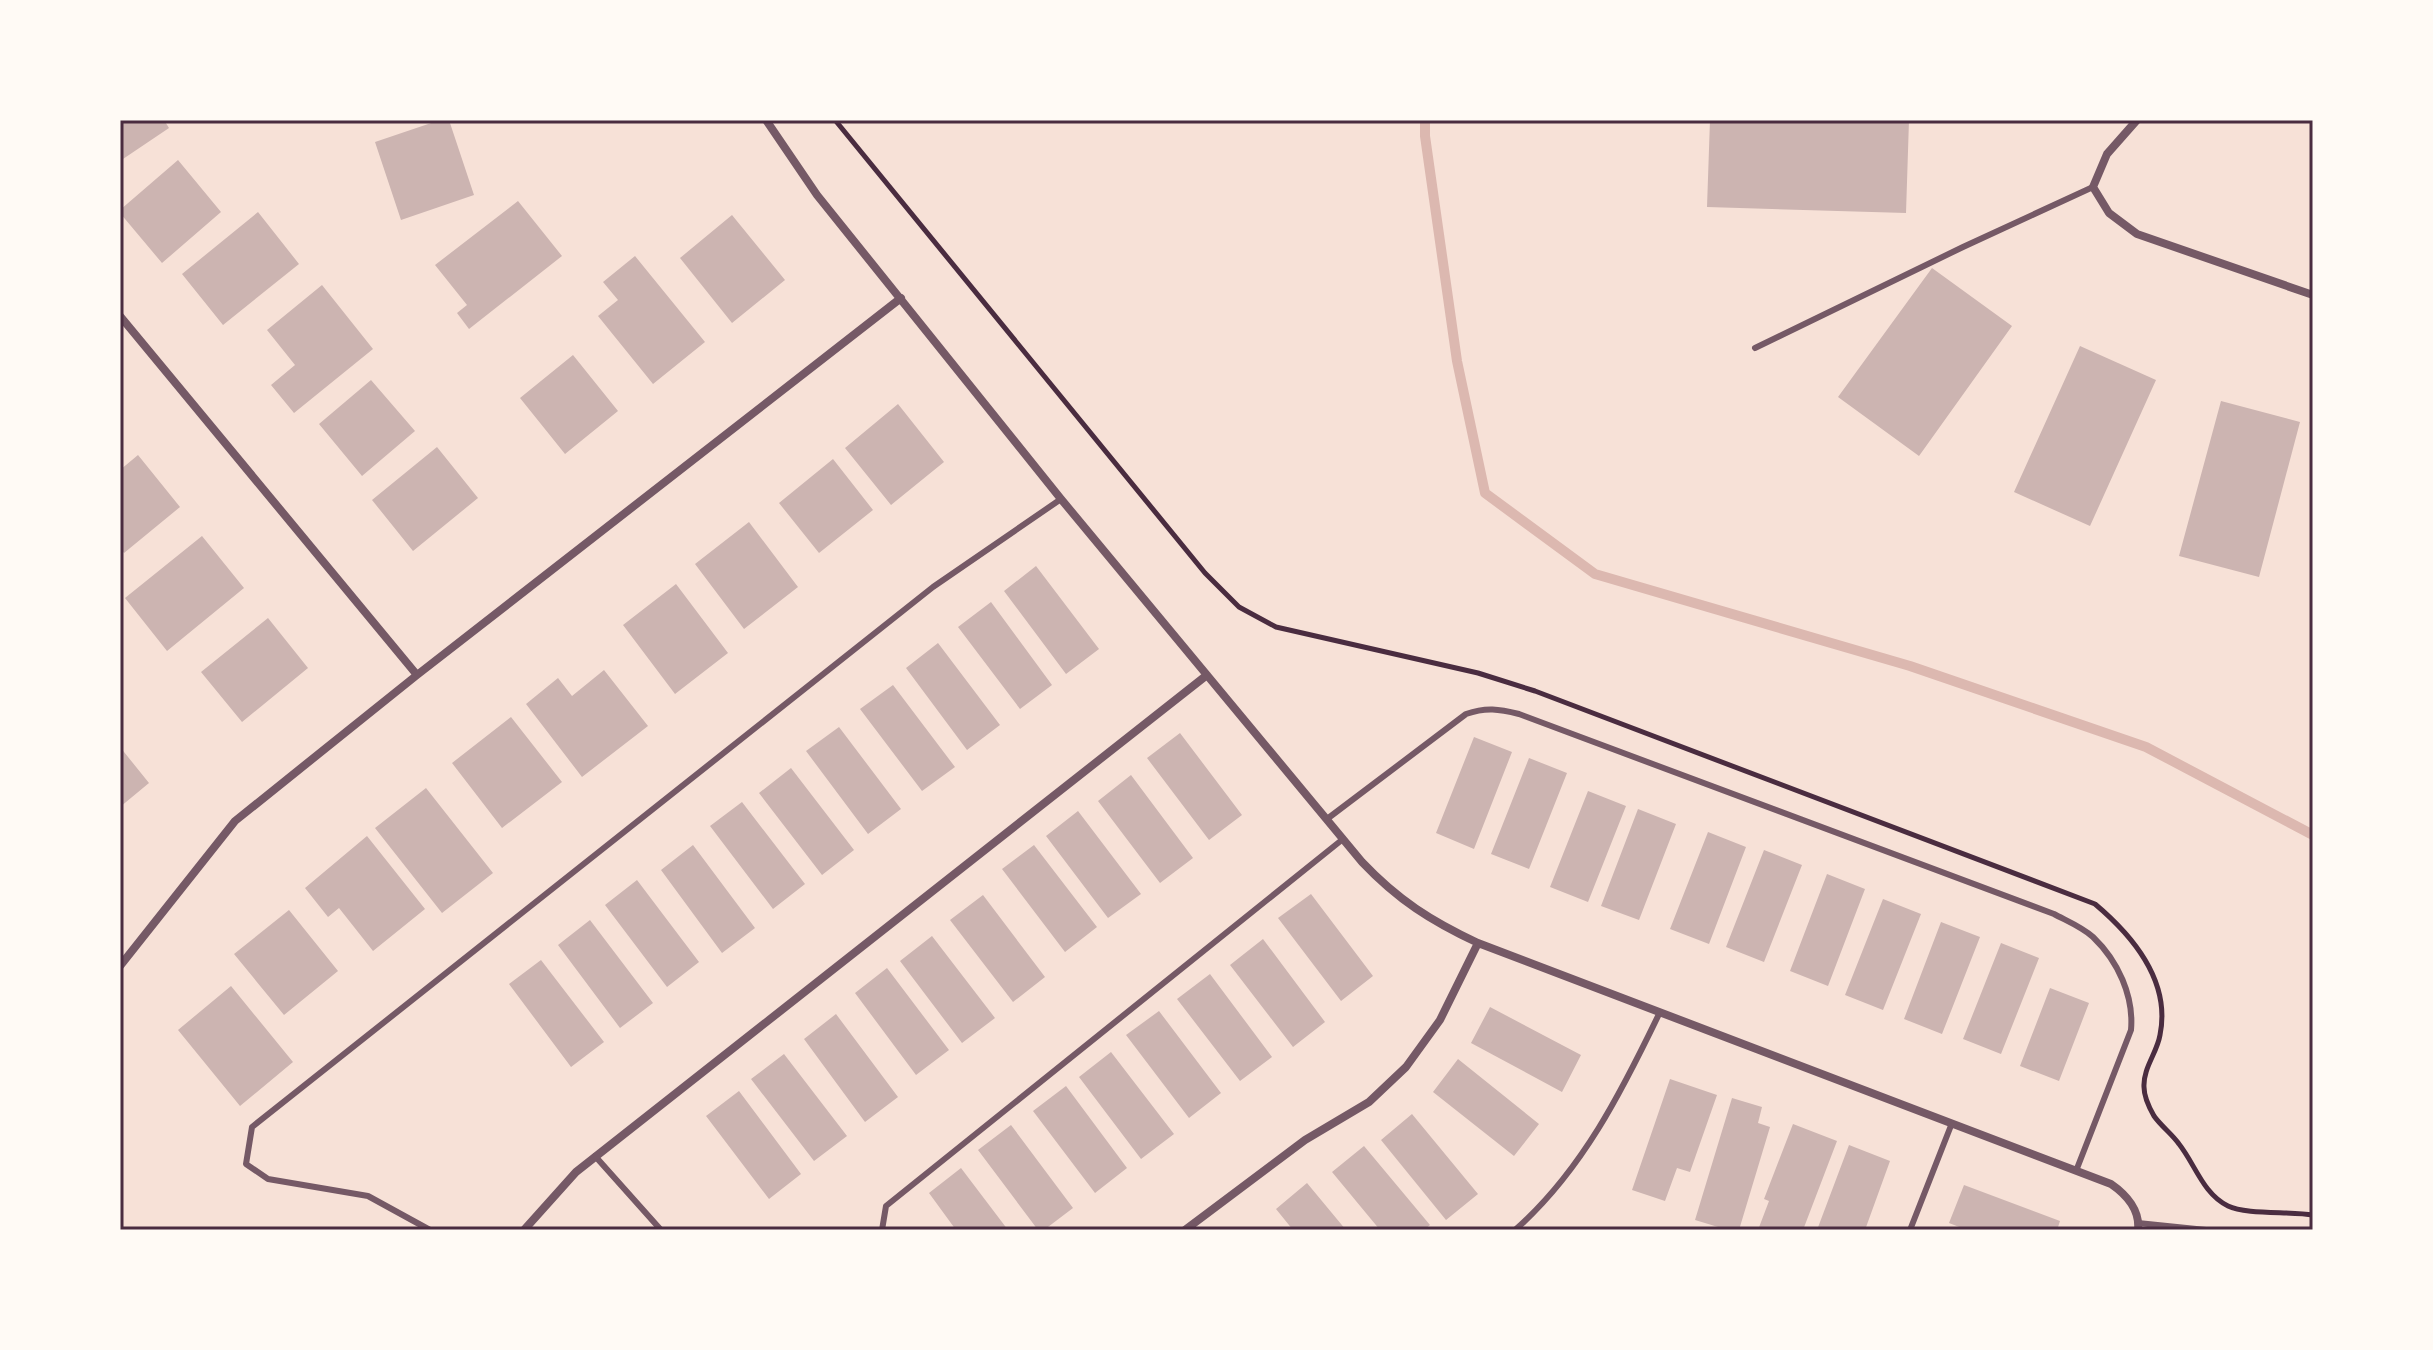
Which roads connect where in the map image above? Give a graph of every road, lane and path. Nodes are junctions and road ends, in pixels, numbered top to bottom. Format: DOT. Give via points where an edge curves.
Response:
graph roads {
  1 [pos="766,120"];
  2 [pos="835,120"];
  3 [pos="2137,120"];
  4 [pos="2093,187"];
  5 [pos="2313,295"];
  6 [pos="901,298"];
  7 [pos="120,316"];
  8 [pos="1755,348"];
  9 [pos="1061,499"];
  10 [pos="417,675"];
  11 [pos="1207,675"];
  12 [pos="1327,819"];
  13 [pos="1343,839"];
  14 [pos="1478,943"];
  15 [pos="120,966"];
  16 [pos="1660,1012"];
  17 [pos="1952,1123"];
  18 [pos="595,1156"];
  19 [pos="2076,1171"];
  20 [pos="2313,1215"];
  21 [pos="2138,1226"];
  22 [pos="1518,1229"];
  23 [pos="430,1230"];
  24 [pos="524,1230"];
  25 [pos="661,1230"];
  26 [pos="882,1230"];
  27 [pos="1185,1230"];
  28 [pos="1910,1230"];
  29 [pos="2206,1230"];
  1 -- 6 [label="street" via="817,195"];
  2 -- 20 [label="path" via="1205,573 1239,607 1276,627 1464,669 1535,691 2095,904 2136,947 2158,985 2160,1034 2144,1090 2155,1116 2204,1185 2230,1207"];
  3 -- 4 [label="street" via="2107,154"];
  4 -- 5 [label="street" via="2109,213 2137,234"];
  4 -- 8 [label="lane"];
  6 -- 9 [label="street"];
  6 -- 10 [label="street"];
  7 -- 10 [label="street"];
  9 -- 11 [label="street"];
  9 -- 23 [label="lane" via="933,587 252,1127 246,1164 268,1179 368,1196"];
  10 -- 15 [label="street" via="235,821"];
  11 -- 12 [label="street"];
  11 -- 18 [label="street"];
  12 -- 13 [label="street"];
  12 -- 19 [label="lane" via="1466,714 1498,709 2054,914 2094,938 2119,972 2132,1012 2131,1030"];
  13 -- 14 [label="street" via="1395,894"];
  13 -- 26 [label="lane" via="886,1206"];
  14 -- 16 [label="street"];
  14 -- 27 [label="street" via="1440,1020 1406,1067 1369,1102 1305,1140"];
  16 -- 17 [label="street"];
  16 -- 22 [label="lane" via="1626,1083 1580,1157"];
  17 -- 19 [label="street"];
  17 -- 28 [label="lane"];
  18 -- 24 [label="street"];
  18 -- 25 [label="lane"];
  19 -- 21 [label="street" via="2123,1192"];
  21 -- 29 [label="lane"];
}
